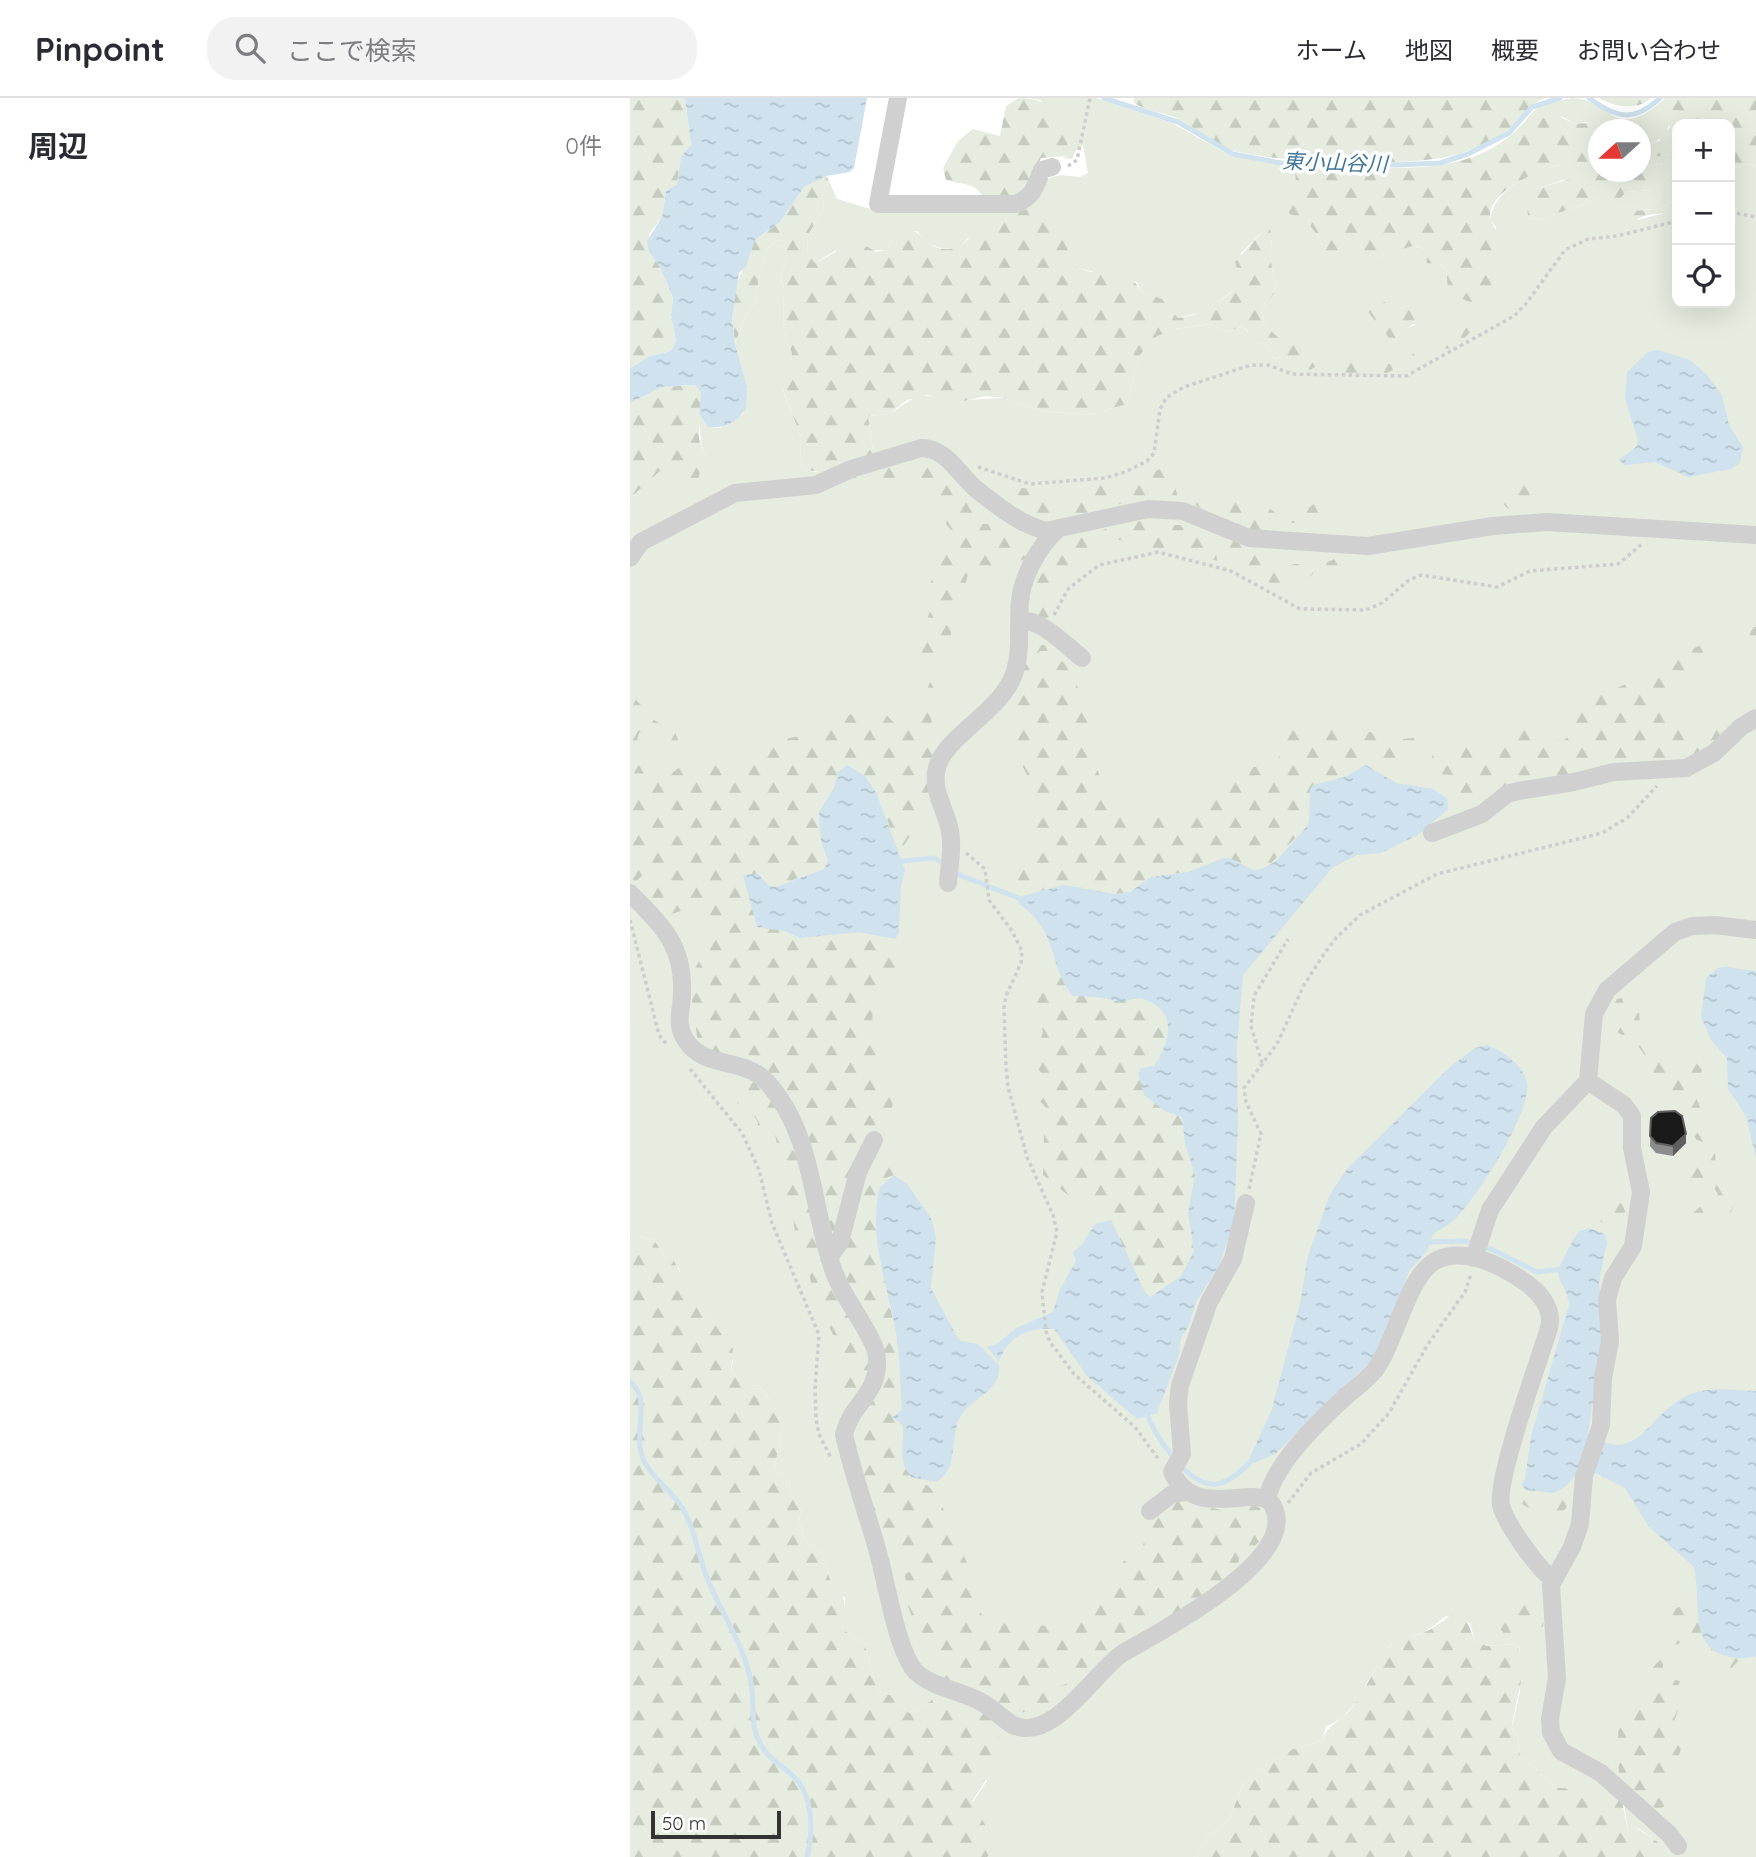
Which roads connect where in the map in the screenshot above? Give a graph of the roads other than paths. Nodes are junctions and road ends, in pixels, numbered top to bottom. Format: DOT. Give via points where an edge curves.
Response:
graph roads {
  1 [pos="898,98"];
  2 [pos="1052,167"];
  3 [pos="1056,530"];
  4 [pos="1756,535"];
  5 [pos="630,558"];
  6 [pos="1021,620"];
  7 [pos="1082,658"];
  8 [pos="1756,718"];
  9 [pos="1432,833"];
  10 [pos="948,883"];
  11 [pos="630,893"];
  12 [pos="1756,930"];
  13 [pos="1588,1081"];
  14 [pos="874,1140"];
  15 [pos="1246,1203"];
  16 [pos="1476,1248"];
  17 [pos="829,1258"];
  18 [pos="1185,1492"];
  19 [pos="1270,1503"];
  20 [pos="1150,1511"];
  21 [pos="1553,1579"];
  22 [pos="1678,1846"];
  1 -- 2 [label="street" via="878,204 1016,204 1029,198 1042,170"];
  3 -- 4 [label="street" via="1148,509 1183,511 1250,538 1368,546 1547,522"];
  3 -- 5 [label="street" via="1032,527 974,486 948,458 921,448 816,485 734,493 641,542"];
  3 -- 6 [label="street" via="1043,542 1023,586"];
  6 -- 7 [label="street" via="1044,628"];
  6 -- 10 [label="street" via="1012,678 994,707 952,744 937,768 937,791 951,843"];
  8 -- 9 [label="street" via="1702,761 1518,790 1482,814"];
  11 -- 17 [label="street" via="653,914 673,943 682,979 679,1026 685,1040 707,1059 758,1072 790,1117 807,1158"];
  12 -- 13 [label="street" via="1692,926 1648,952 1598,1002"];
  13 -- 16 [label="street" via="1544,1127 1490,1210"];
  13 -- 21 [label="street" via="1624,1105 1632,1116 1632,1148 1641,1192 1633,1246 1612,1278 1607,1300 1610,1341 1599,1436 1587,1470 1580,1524"];
  14 -- 17 [label="street" via="858,1172 840,1242"];
  15 -- 18 [label="street" via="1233,1259 1209,1303 1180,1385 1183,1439 1176,1465"];
  16 -- 19 [label="street" via="1441,1258 1422,1272 1376,1369 1301,1443 1276,1477"];
  16 -- 21 [label="street" via="1539,1294 1550,1313 1501,1496 1504,1515 1534,1563"];
  17 -- 19 [label="street" via="838,1284 870,1336 879,1366 876,1383 847,1423 844,1434 850,1461 911,1665 928,1679 982,1702 1013,1725 1044,1722 1069,1708 1122,1654 1234,1584 1269,1542 1275,1527"];
  18 -- 19 [label="street" via="1206,1500 1256,1497"];
  18 -- 20 [label="street" via="1172,1494"];
  21 -- 22 [label="street" via="1557,1678 1550,1718 1556,1744 1601,1773"];
}
